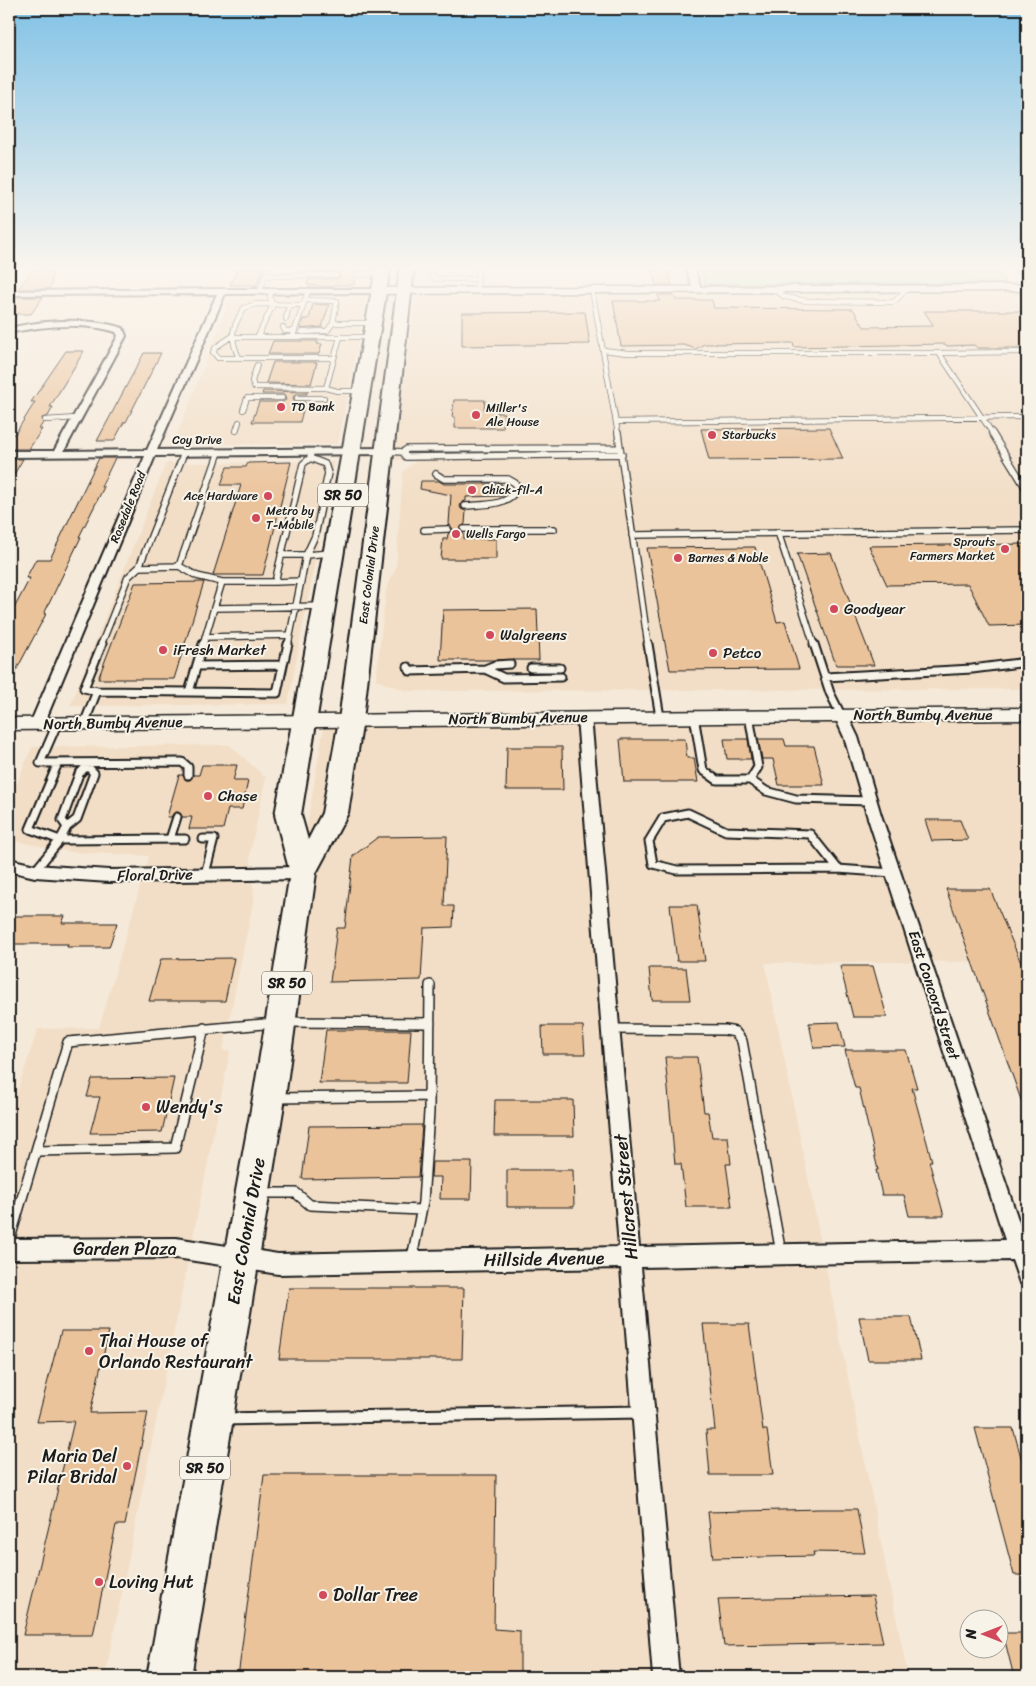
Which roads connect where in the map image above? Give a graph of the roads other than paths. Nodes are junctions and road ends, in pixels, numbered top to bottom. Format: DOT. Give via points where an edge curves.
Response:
graph roads {
  1 [pos="116,347"];
  2 [pos="198,347"];
  3 [pos="216,347"];
  4 [pos="235,347"];
  5 [pos="337,347"];
  6 [pos="369,347"];
  7 [pos="401,347"];
  8 [pos="603,347"];
  9 [pos="604,350"];
  10 [pos="1027,352"];
  11 [pos="939,353"];
  12 [pos="239,358"];
  13 [pos="334,358"];
  14 [pos="257,366"];
  15 [pos="326,388"];
  16 [pos="361,391"];
  17 [pos="282,398"];
  18 [pos="297,398"];
  19 [pos="324,398"];
  20 [pos="243,410"];
  21 [pos="1027,417"];
  22 [pos="77,418"];
  23 [pos="983,418"];
  24 [pos="45,420"];
  25 [pos="239,422"];
  26 [pos="616,422"];
  27 [pos="236,431"];
  28 [pos="620,448"];
  29 [pos="219,452"];
  30 [pos="351,452"];
  31 [pos="394,452"];
  32 [pos="58,453"];
  33 [pos="151,453"];
  34 [pos="184,453"];
  35 [pos="9,454"];
  36 [pos="622,454"];
  37 [pos="311,455"];
  38 [pos="436,474"];
  39 [pos="1027,490"];
  40 [pos="465,506"];
  41 [pos="448,529"];
  42 [pos="464,529"];
  43 [pos="554,529"];
  44 [pos="424,530"];
  45 [pos="1027,530"];
  46 [pos="778,532"];
  47 [pos="632,535"];
  48 [pos="333,553"];
  49 [pos="281,555"];
  50 [pos="306,555"];
  51 [pos="180,566"];
  52 [pos="139,567"];
  53 [pos="222,582"];
  54 [pos="275,582"];
  55 [pos="301,582"];
  56 [pos="295,606"];
  57 [pos="324,606"];
  58 [pos="214,608"];
  59 [pos="290,635"];
  60 [pos="205,637"];
  61 [pos="1027,662"];
  62 [pos="283,665"];
  63 [pos="197,666"];
  64 [pos="531,666"];
  65 [pos="560,666"];
  66 [pos="408,667"];
  67 [pos="510,667"];
  68 [pos="485,669"];
  69 [pos="561,677"];
  70 [pos="825,677"];
  71 [pos="97,691"];
  72 [pos="189,692"];
  73 [pos="1027,714"];
  74 [pos="841,715"];
  75 [pos="694,716"];
  76 [pos="749,716"];
  77 [pos="584,717"];
  78 [pos="660,717"];
  79 [pos="352,720"];
  80 [pos="303,721"];
  81 [pos="9,724"];
  82 [pos="37,724"];
  83 [pos="57,724"];
  84 [pos="84,724"];
  85 [pos="58,763"];
  86 [pos="89,765"];
  87 [pos="188,775"];
  88 [pos="750,780"];
  89 [pos="870,801"];
  90 [pos="177,817"];
  91 [pos="67,827"];
  92 [pos="170,839"];
  93 [pos="184,839"];
  94 [pos="204,839"];
  95 [pos="60,840"];
  96 [pos="9,865"];
  97 [pos="838,869"];
  98 [pos="35,871"];
  99 [pos="303,873"];
  100 [pos="893,873"];
  101 [pos="205,874"];
  102 [pos="430,985"];
  103 [pos="280,1022"];
  104 [pos="430,1023"];
  105 [pos="204,1028"];
  106 [pos="612,1029"];
  107 [pos="429,1096"];
  108 [pos="269,1098"];
  109 [pos="37,1151"];
  110 [pos="252,1193"];
  111 [pos="421,1210"];
  112 [pos="9,1242"];
  113 [pos="9,1249"];
  114 [pos="1023,1250"];
  115 [pos="782,1255"];
  116 [pos="241,1258"];
  117 [pos="632,1258"];
  118 [pos="412,1261"];
  119 [pos="1027,1276"];
  120 [pos="644,1412"];
  121 [pos="214,1419"];
  122 [pos="169,1677"];
  123 [pos="666,1677"];
  1 -- 22 [label="street"];
  2 -- 33 [label="street, Rosedale Road"];
  3 -- 12 [label="lane" via="213,352 218,358"];
  4 -- 12 [label="lane"];
  5 -- 13 [label="lane"];
  6 -- 16 [label="highway, East Colonial Drive / SR 50"];
  7 -- 31 [label="highway, East Colonial Drive / SR 50"];
  8 -- 9 [label="lane"];
  9 -- 11 [label="lane" via="627,353"];
  9 -- 26 [label="lane"];
  10 -- 11 [label="lane"];
  11 -- 23 [label="lane"];
  12 -- 13 [label="lane"];
  13 -- 15 [label="lane"];
  14 -- 15 [label="lane" via="252,381 254,387"];
  15 -- 16 [label="lane"];
  16 -- 30 [label="highway, East Colonial Drive / SR 50"];
  17 -- 20 [label="lane" via="247,398"];
  18 -- 19 [label="lane"];
  21 -- 23 [label="lane"];
  22 -- 24 [label="lane"];
  22 -- 32 [label="street"];
  23 -- 26 [label="lane"];
  23 -- 39 [label="lane"];
  25 -- 27 [label="lane"];
  26 -- 28 [label="lane"];
  28 -- 31 [label="lane" via="407,449"];
  28 -- 36 [label="lane"];
  29 -- 34 [label="street, Coy Drive"];
  29 -- 37 [label="street, Coy Drive"];
  29 -- 51 [label="lane"];
  30 -- 31 [label="street, Coy Drive"];
  30 -- 37 [label="street, Coy Drive"];
  30 -- 48 [label="highway, East Colonial Drive / SR 50"];
  31 -- 36 [label="lane" via="406,457"];
  31 -- 79 [label="highway, East Colonial Drive / SR 50"];
  32 -- 33 [label="street, Coy Drive"];
  32 -- 35 [label="street, Coy Drive"];
  33 -- 34 [label="street, Coy Drive"];
  33 -- 82 [label="street, Rosedale Road"];
  34 -- 52 [label="lane"];
  36 -- 47 [label="lane"];
  37 -- 49 [label="lane" via="303,464"];
  37 -- 50 [label="lane" via="325,464 328,473 315,536"];
  38 -- 40 [label="lane" via="444,479 508,479 518,489 508,501"];
  41 -- 44 [label="lane"];
  42 -- 43 [label="lane"];
  45 -- 46 [label="lane"];
  46 -- 47 [label="lane"];
  46 -- 70 [label="lane"];
  47 -- 78 [label="lane"];
  48 -- 50 [label="lane"];
  48 -- 57 [label="highway, East Colonial Drive / SR 50"];
  49 -- 50 [label="lane"];
  49 -- 54 [label="lane"];
  50 -- 55 [label="lane"];
  51 -- 52 [label="lane"];
  51 -- 53 [label="lane" via="197,576"];
  52 -- 71 [label="lane" via="128,577 84,688"];
  53 -- 54 [label="lane"];
  53 -- 58 [label="lane"];
  54 -- 55 [label="lane"];
  55 -- 56 [label="lane"];
  56 -- 57 [label="lane"];
  56 -- 58 [label="lane"];
  56 -- 59 [label="lane"];
  57 -- 80 [label="highway, East Colonial Drive / SR 50"];
  58 -- 60 [label="lane"];
  59 -- 60 [label="lane"];
  59 -- 62 [label="lane"];
  60 -- 63 [label="lane"];
  61 -- 70 [label="lane" via="972,669"];
  62 -- 63 [label="lane"];
  62 -- 72 [label="lane" via="277,692"];
  63 -- 72 [label="lane"];
  64 -- 65 [label="lane"];
  66 -- 68 [label="lane" via="416,672"];
  67 -- 68 [label="lane"];
  68 -- 69 [label="lane" via="504,678"];
  70 -- 74 [label="lane"];
  71 -- 72 [label="lane"];
  71 -- 84 [label="lane"];
  73 -- 74 [label="street, North Bumby Avenue"];
  74 -- 76 [label="street, North Bumby Avenue"];
  74 -- 89 [label="street, East Concord Street"];
  75 -- 76 [label="street, North Bumby Avenue"];
  75 -- 78 [label="street, North Bumby Avenue"];
  75 -- 88 [label="lane" via="704,770 717,780"];
  76 -- 88 [label="lane" via="758,767"];
  77 -- 78 [label="street, North Bumby Avenue"];
  77 -- 79 [label="street, North Bumby Avenue"];
  77 -- 106 [label="street, Hillcrest Street"];
  79 -- 80 [label="street, North Bumby Avenue"];
  79 -- 99 [label="highway, East Colonial Drive / SR 50" via="335,813"];
  80 -- 84 [label="street, North Bumby Avenue"];
  80 -- 99 [label="highway, East Colonial Drive / SR 50" via="288,816"];
  81 -- 82 [label="street, North Bumby Avenue"];
  82 -- 83 [label="street, North Bumby Avenue"];
  83 -- 84 [label="street, North Bumby Avenue"];
  83 -- 85 [label="lane" via="40,763"];
  85 -- 86 [label="lane"];
  85 -- 95 [label="lane" via="30,829"];
  86 -- 87 [label="lane" via="182,762 188,767"];
  86 -- 91 [label="lane" via="79,774 62,820"];
  86 -- 91 [label="lane" via="94,773 77,819"];
  88 -- 89 [label="lane" via="766,791 796,798"];
  89 -- 100 [label="street, East Concord Street"];
  90 -- 92 [label="lane"];
  91 -- 95 [label="lane"];
  92 -- 93 [label="lane"];
  92 -- 95 [label="lane"];
  94 -- 101 [label="lane" via="214,839"];
  95 -- 98 [label="lane"];
  96 -- 98 [label="street, Floral Drive"];
  97 -- 97 [label="lane" via="678,870 653,864 649,842 663,818 688,812 726,831 810,834"];
  97 -- 100 [label="lane"];
  98 -- 101 [label="street, Floral Drive" via="109,876"];
  99 -- 101 [label="street, Floral Drive"];
  99 -- 103 [label="highway, East Colonial Drive / SR 50"];
  100 -- 114 [label="street, East Concord Street"];
  102 -- 104 [label="lane"];
  103 -- 104 [label="lane"];
  103 -- 105 [label="lane"];
  103 -- 108 [label="highway, East Colonial Drive / SR 50"];
  104 -- 107 [label="lane"];
  105 -- 109 [label="lane" via="68,1042"];
  105 -- 109 [label="lane" via="175,1148"];
  106 -- 115 [label="lane" via="725,1030 735,1032 742,1041"];
  106 -- 117 [label="street, Hillcrest Street"];
  107 -- 108 [label="lane"];
  107 -- 111 [label="lane"];
  108 -- 110 [label="highway, East Colonial Drive / SR 50"];
  109 -- 112 [label="lane"];
  110 -- 111 [label="lane" via="296,1193 310,1205"];
  110 -- 116 [label="highway, East Colonial Drive / SR 50"];
  111 -- 118 [label="lane"];
  113 -- 116 [label="street, Garden Plaza" via="176,1248"];
  114 -- 115 [label="street, Hillside Avenue"];
  114 -- 119 [label="street, East Concord Street"];
  115 -- 117 [label="street, Hillside Avenue"];
  116 -- 118 [label="street, Hillside Avenue" via="278,1264"];
  116 -- 121 [label="highway, East Colonial Drive / SR 50"];
  117 -- 118 [label="street, Hillside Avenue"];
  117 -- 120 [label="street, Hillcrest Street"];
  120 -- 121 [label="lane"];
  120 -- 123 [label="street, Hillcrest Street"];
  121 -- 122 [label="highway, East Colonial Drive / SR 50"];
}
